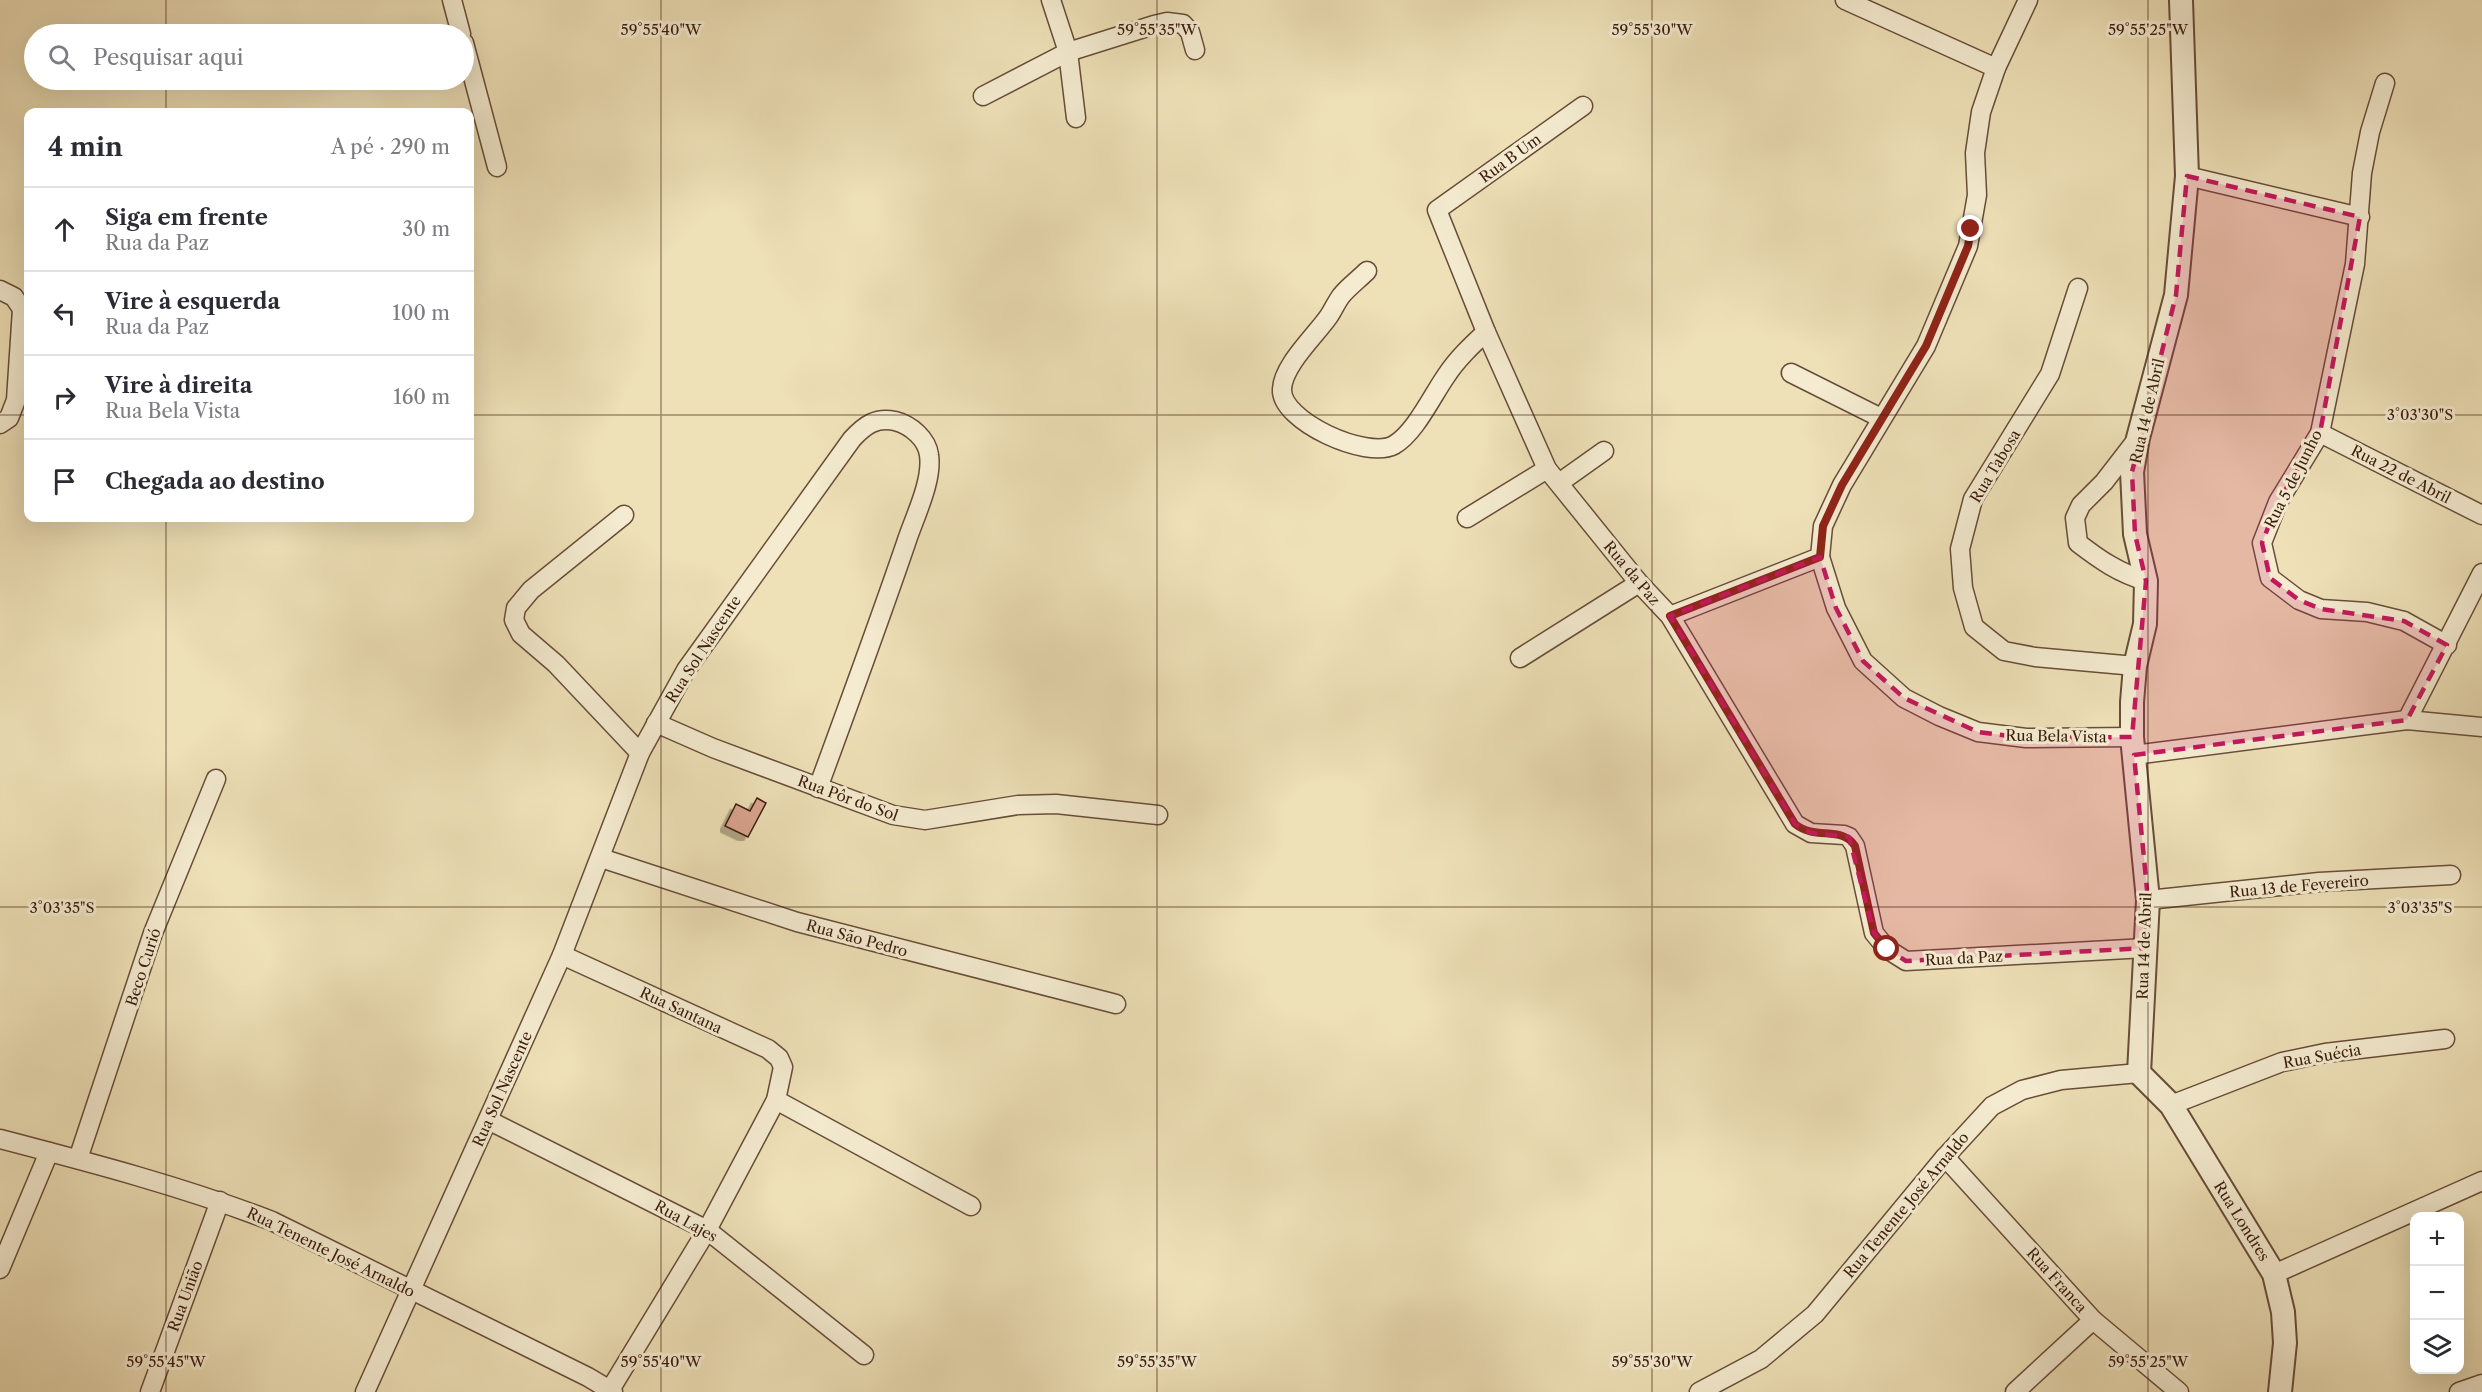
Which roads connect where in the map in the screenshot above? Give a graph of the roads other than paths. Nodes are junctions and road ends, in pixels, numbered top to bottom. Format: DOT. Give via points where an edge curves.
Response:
graph roads {
  1 [pos="452,0"];
  2 [pos="1051,0"];
  3 [pos="1845,0"];
  4 [pos="2028,0"];
  5 [pos="2181,0"];
  6 [pos="458,24"];
  7 [pos="1195,50"];
  8 [pos="1068,52"];
  9 [pos="1996,68"];
  10 [pos="474,81"];
  11 [pos="2385,83"];
  12 [pos="983,96"];
  13 [pos="1582,106"];
  14 [pos="1076,118"];
  15 [pos="497,167"];
  16 [pos="2187,176"];
  17 [pos="1437,210"];
  18 [pos="2360,217"];
  19 [pos="1367,271"];
  20 [pos="2078,288"];
  21 [pos="0,290"];
  22 [pos="1486,332"];
  23 [pos="1791,373"];
  24 [pos="1881,418"];
  25 [pos="0,424"];
  26 [pos="2320,433"];
  27 [pos="2138,438"];
  28 [pos="1604,451"];
  29 [pos="1547,469"];
  30 [pos="1559,483"];
  31 [pos="624,515"];
  32 [pos="2482,515"];
  33 [pos="1467,518"];
  34 [pos="1820,557"];
  35 [pos="2482,573"];
  36 [pos="2146,581"];
  37 [pos="1639,583"];
  38 [pos="1670,616"];
  39 [pos="2447,645"];
  40 [pos="1520,658"];
  41 [pos="2135,666"];
  42 [pos="2407,720"];
  43 [pos="656,723"];
  44 [pos="2482,727"];
  45 [pos="2133,746"];
  46 [pos="640,753"];
  47 [pos="216,779"];
  48 [pos="818,788"];
  49 [pos="1158,816"];
  50 [pos="601,858"];
  51 [pos="2451,875"];
  52 [pos="2148,900"];
  53 [pos="2146,948"];
  54 [pos="562,955"];
  55 [pos="1116,1004"];
  56 [pos="2445,1039"];
  57 [pos="2139,1073"];
  58 [pos="776,1100"];
  59 [pos="2170,1105"];
  60 [pos="488,1120"];
  61 [pos="0,1139"];
  62 [pos="49,1152"];
  63 [pos="1945,1156"];
  64 [pos="78,1159"];
  65 [pos="2482,1181"];
  66 [pos="220,1201"];
  67 [pos="971,1206"];
  68 [pos="707,1230"];
  69 [pos="0,1269"];
  70 [pos="2274,1274"];
  71 [pos="411,1291"];
  72 [pos="2093,1320"];
  73 [pos="864,1355"];
  74 [pos="585,1384"];
  75 [pos="2482,1384"];
  76 [pos="612,1391"];
  77 [pos="150,1392"];
  78 [pos="365,1392"];
  79 [pos="1699,1392"];
  80 [pos="2015,1392"];
  81 [pos="2179,1392"];
  82 [pos="2280,1392"];
  83 [pos="2459,1392"];
  1 -- 6 [label="street"];
  2 -- 8 [label="street"];
  3 -- 9 [label="street"];
  4 -- 9 [label="street, Rua Bela Vista"];
  5 -- 16 [label="street, Rua 14 de Abril"];
  7 -- 8 [label="street" via="1183,24 1167,22"];
  8 -- 12 [label="street"];
  8 -- 14 [label="street"];
  9 -- 24 [label="street, Rua Bela Vista" via="1981,112 1975,153 1977,195 1968,246 1926,346"];
  10 -- 15 [label="street"];
  11 -- 18 [label="street, Rua 5 de Junho" via="2362,173"];
  13 -- 17 [label="street, Rua B Um"];
  16 -- 18 [label="street"];
  16 -- 27 [label="street, Rua 14 de Abril" via="2176,295"];
  17 -- 22 [label="street, Rua da Paz"];
  18 -- 26 [label="street, Rua 5 de Junho" via="2355,264"];
  19 -- 22 [label="street" via="1342,295 1298,356 1281,390 1293,412 1320,430 1365,448 1392,446 1401,440 1447,374"];
  20 -- 41 [label="street, Rua Tabosa" via="2050,374 1973,499 1960,549 1963,588 1974,627 2004,651"];
  21 -- 25 [label="street" via="14,297 22,309 16,400 9,418"];
  22 -- 29 [label="street, Rua da Paz"];
  23 -- 24 [label="street"];
  24 -- 34 [label="street, Rua Bela Vista" via="1823,526"];
  26 -- 32 [label="street, Rua 22 de Abril"];
  26 -- 39 [label="street, Rua 5 de Junho" via="2278,502 2262,543 2270,578 2299,600 2321,609 2367,612 2404,621"];
  27 -- 36 [label="street, Rua 14 de Abril" via="2132,472 2135,534"];
  27 -- 36 [label="street" via="2081,505 2075,518 2078,543 2104,564"];
  28 -- 30 [label="street"];
  29 -- 30 [label="street, Rua da Paz"];
  29 -- 33 [label="street"];
  30 -- 37 [label="street, Rua da Paz"];
  31 -- 46 [label="street" via="531,590 516,608 514,620 521,634 556,664"];
  34 -- 38 [label="street"];
  34 -- 45 [label="street, Rua Bela Vista" via="1836,608 1863,662 1904,698 1978,732"];
  35 -- 39 [label="street"];
  36 -- 41 [label="street, Rua 14 de Abril" via="2145,624"];
  37 -- 38 [label="street, Rua da Paz"];
  37 -- 40 [label="street"];
  38 -- 53 [label="street, Rua da Paz" via="1795,824 1811,832 1850,837 1874,933 1887,949 1906,961"];
  39 -- 42 [label="street"];
  41 -- 45 [label="street, Rua 14 de Abril"];
  42 -- 44 [label="street"];
  42 -- 45 [label="street"];
  43 -- 46 [label="street, Rua Sol Nascente"];
  43 -- 48 [label="street, Rua Pôr do Sol"];
  43 -- 48 [label="street, Rua Sol Nascente" via="686,670 852,439 880,419 905,424 922,439 929,453 927,481"];
  45 -- 52 [label="street, Rua 14 de Abril"];
  46 -- 50 [label="street, Rua Sol Nascente"];
  47 -- 64 [label="street, Beco Curió" via="153,933"];
  48 -- 49 [label="street, Rua Pôr do Sol" via="909,819 1056,804"];
  50 -- 54 [label="street, Rua Sol Nascente"];
  50 -- 55 [label="street, Rua São Pedro" via="797,922"];
  51 -- 52 [label="street, Rua 13 de Fevereiro" via="2319,882"];
  52 -- 53 [label="street, Rua 14 de Abril"];
  53 -- 57 [label="street, Rua 14 de Abril"];
  54 -- 58 [label="street, Rua Santana" via="768,1049 783,1067"];
  54 -- 60 [label="street, Rua Sol Nascente"];
  56 -- 59 [label="street, Rua Suécia" via="2282,1062"];
  57 -- 59 [label="street, Rua Londres"];
  57 -- 63 [label="street, Rua Tenente José Arnaldo" via="2061,1080 2022,1090 1992,1106"];
  58 -- 67 [label="street"];
  58 -- 68 [label="street"];
  59 -- 70 [label="street, Rua Londres"];
  60 -- 68 [label="street, Rua Lajes"];
  60 -- 71 [label="street, Rua Sol Nascente"];
  61 -- 62 [label="street, Rua Tenente José Arnaldo"];
  62 -- 64 [label="street, Rua Tenente José Arnaldo"];
  62 -- 69 [label="street"];
  63 -- 72 [label="street, Rua Franca"];
  63 -- 79 [label="street, Rua Tenente José Arnaldo" via="1815,1314 1761,1359"];
  64 -- 66 [label="street, Rua Tenente José Arnaldo"];
  65 -- 70 [label="street"];
  66 -- 71 [label="street, Rua Tenente José Arnaldo" via="272,1221"];
  66 -- 77 [label="street, Rua União"];
  68 -- 73 [label="street, Rua Lajes"];
  68 -- 76 [label="street"];
  70 -- 82 [label="street, Rua Londres" via="2285,1342"];
  71 -- 74 [label="street, Rua Tenente José Arnaldo"];
  71 -- 78 [label="street, Rua Sol Nascente"];
  72 -- 80 [label="street"];
  72 -- 81 [label="street, Rua Franca"];
  74 -- 76 [label="street, Rua Tenente José Arnaldo"];
  75 -- 83 [label="street"];
}
